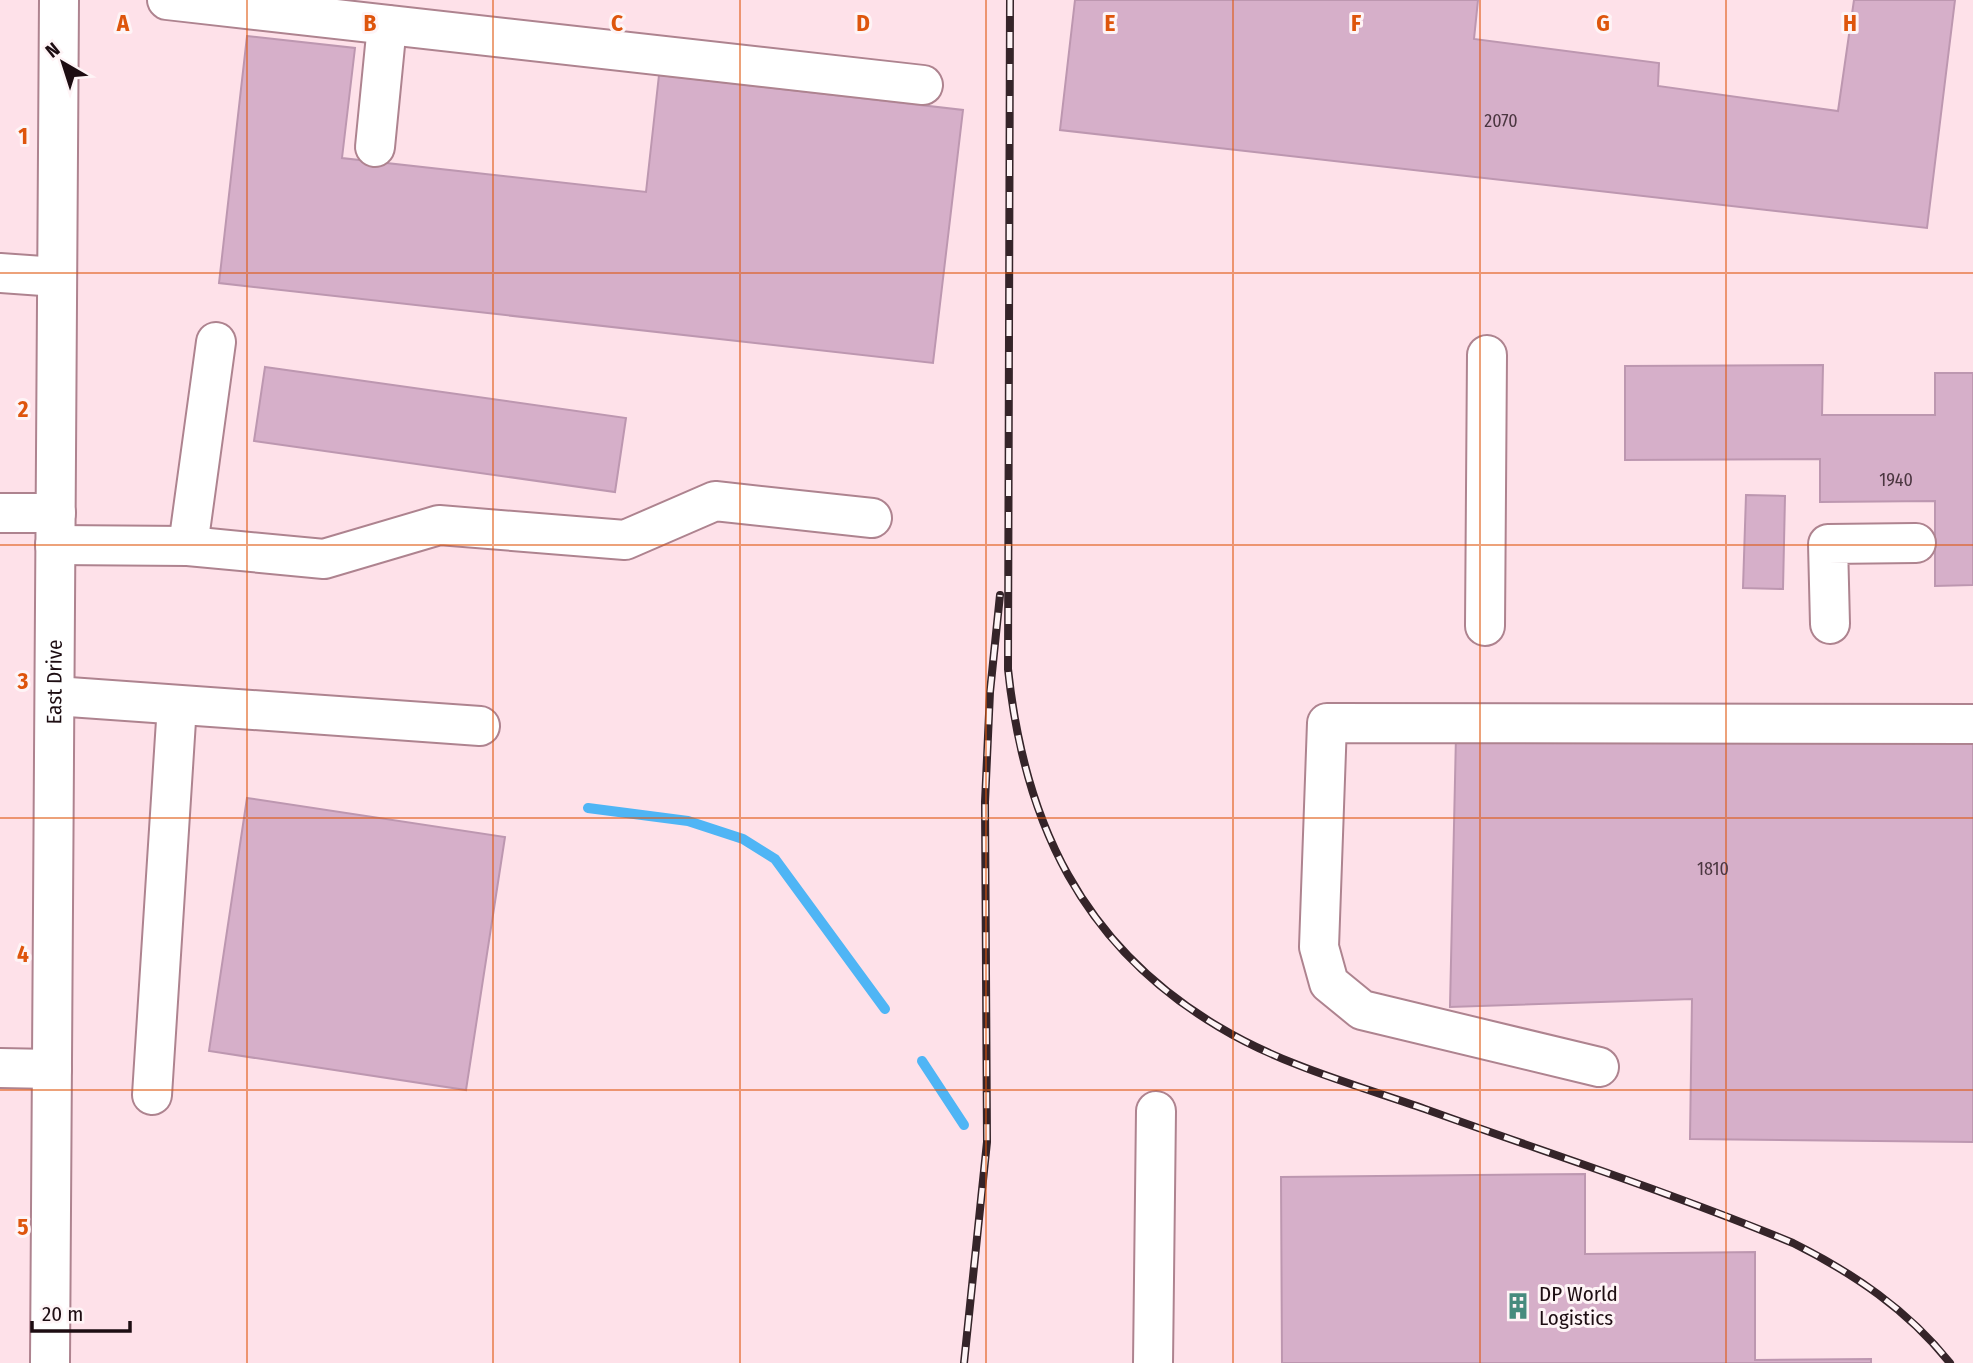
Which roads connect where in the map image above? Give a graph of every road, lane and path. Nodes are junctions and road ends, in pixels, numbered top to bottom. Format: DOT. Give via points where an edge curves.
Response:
graph roads {
  1 [pos="59,0"];
  2 [pos="167,0"];
  3 [pos="387,25"];
  4 [pos="923,85"];
  5 [pos="375,147"];
  6 [pos="0,273"];
  7 [pos="57,278"];
  8 [pos="216,342"];
  9 [pos="1487,355"];
  10 [pos="0,513"];
  11 [pos="872,518"];
  12 [pos="56,529"];
  13 [pos="1916,543"];
  14 [pos="187,546"];
  15 [pos="1830,624"];
  16 [pos="1485,625"];
  17 [pos="54,696"];
  18 [pos="177,705"];
  19 [pos="1973,724"];
  20 [pos="480,726"];
  21 [pos="1599,1067"];
  22 [pos="0,1068"];
  23 [pos="52,1069"];
  24 [pos="152,1095"];
  25 [pos="1156,1111"];
  26 [pos="50,1363"];
  27 [pos="1153,1363"];
  1 -- 7 [label="street, East Drive"];
  2 -- 3 [label="street"];
  3 -- 4 [label="street"];
  3 -- 5 [label="street"];
  6 -- 7 [label="street"];
  7 -- 12 [label="street, East Drive"];
  8 -- 14 [label="street"];
  9 -- 16 [label="street"];
  10 -- 12 [label="street"];
  11 -- 14 [label="street" via="715,501 625,540 439,525 324,559"];
  12 -- 14 [label="street"];
  12 -- 17 [label="street, East Drive"];
  13 -- 15 [label="street" via="1828,544"];
  17 -- 18 [label="street"];
  17 -- 23 [label="street, East Drive"];
  18 -- 20 [label="street"];
  18 -- 24 [label="street"];
  19 -- 21 [label="street" via="1328,723 1319,947 1329,983 1362,1010"];
  22 -- 23 [label="street"];
  23 -- 26 [label="street, East Drive"];
  25 -- 27 [label="street"];
}
